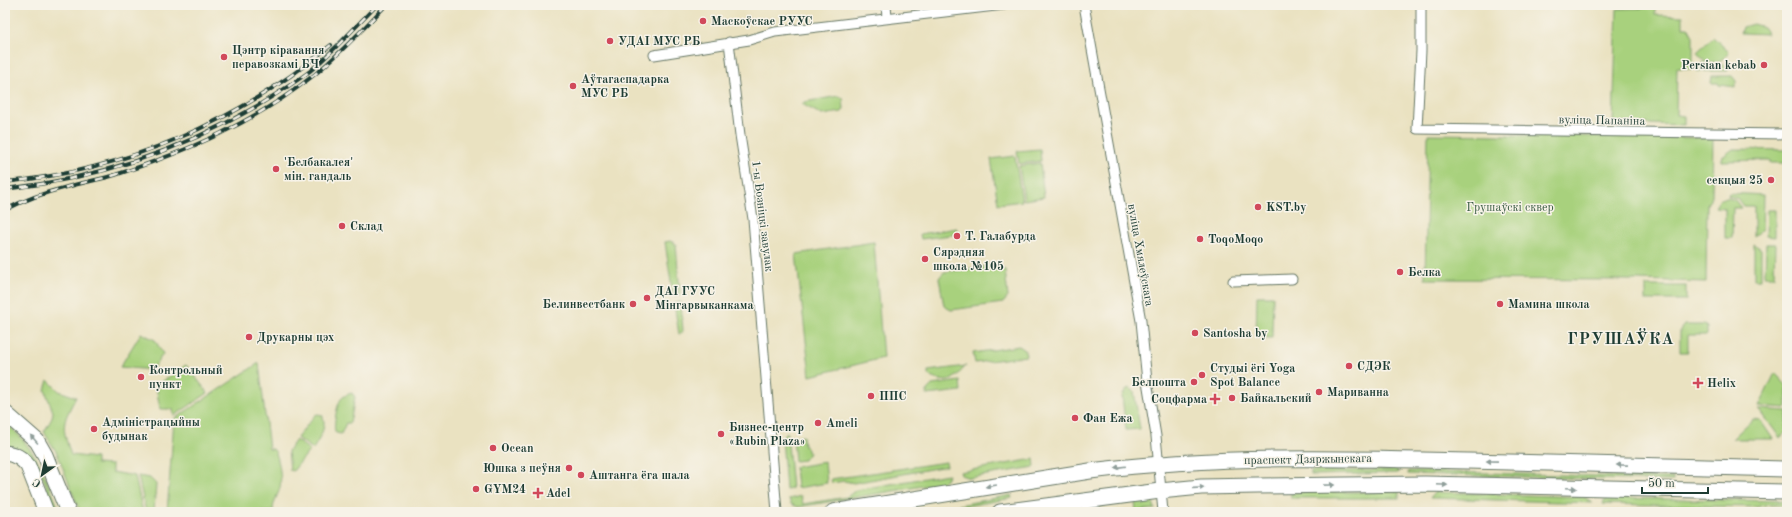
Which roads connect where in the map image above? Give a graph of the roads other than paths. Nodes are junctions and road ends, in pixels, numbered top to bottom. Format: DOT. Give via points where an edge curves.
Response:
graph roads {
  1 [pos="886,5"];
  2 [pos="1004,5"];
  3 [pos="1084,5"];
  4 [pos="1421,5"];
  5 [pos="887,18"];
  6 [pos="729,42"];
  7 [pos="654,55"];
  8 [pos="1787,134"];
  9 [pos="1292,279"];
  10 [pos="1233,280"];
  11 [pos="5,413"];
  12 [pos="5,453"];
  13 [pos="1159,465"];
  14 [pos="1787,469"];
  15 [pos="1160,491"];
  16 [pos="1787,492"];
  17 [pos="46,512"];
  18 [pos="68,512"];
  19 [pos="777,512"];
  20 [pos="833,512"];
  21 [pos="1000,512"];
  22 [pos="1163,512"];
  1 -- 5 [label="street"];
  2 -- 5 [label="street"];
  3 -- 13 [label="street, вуліца Хмялеўскага" via="1141,322"];
  4 -- 8 [label="street, вуліца Папаніна" via="1417,128"];
  5 -- 6 [label="street" via="775,32 749,40"];
  6 -- 7 [label="street"];
  6 -- 19 [label="street, 1-ы Возніцкі завулак" via="753,219"];
  9 -- 10 [label="street"];
  18 -- 11 [label="main road, one-way" via="37,441"];
  12 -- 17 [label="main road" via="13,454 28,466"];
  14 -- 13 [label="main road, праспект Дзяржынскага, one-way" via="1364,459 1268,459"];
  13 -- 15 [label="street, вуліца Хмялеўскага"];
  13 -- 20 [label="main road, праспект Дзяржынскага, one-way" via="1133,465 1042,478"];
  15 -- 16 [label="main road, one-way" via="1201,487 1410,484"];
  15 -- 21 [label="main road"];
  15 -- 22 [label="street, вуліца Хмялеўскага"];
}
